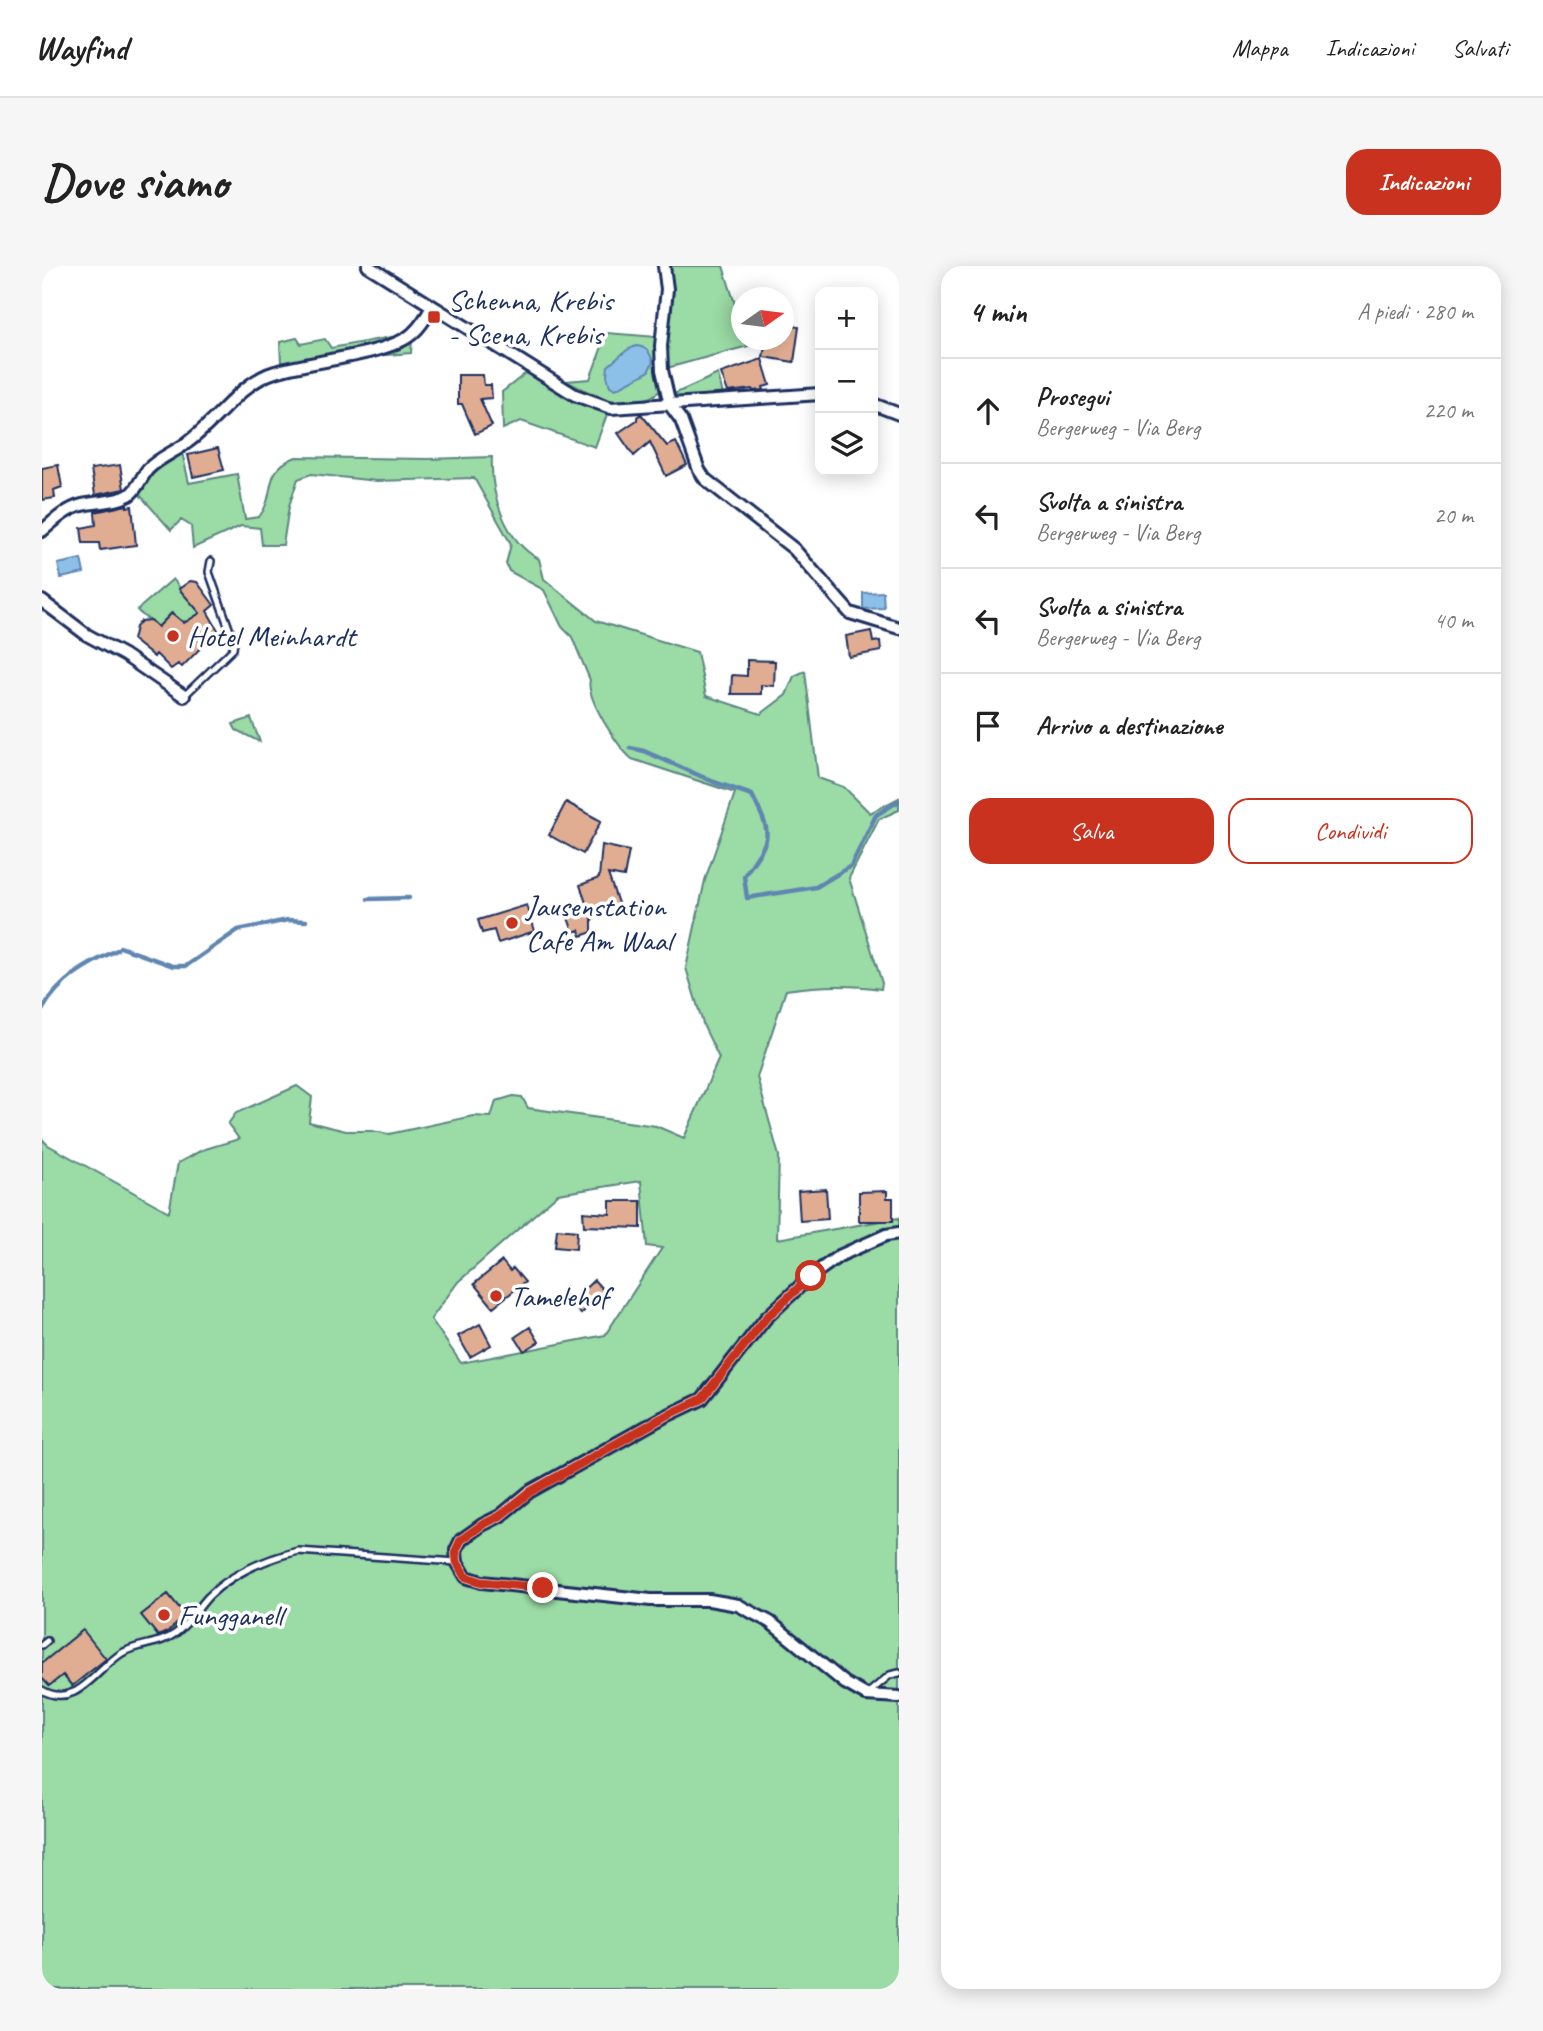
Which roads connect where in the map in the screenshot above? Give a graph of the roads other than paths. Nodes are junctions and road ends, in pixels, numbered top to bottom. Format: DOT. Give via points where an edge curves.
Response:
graph roads {
  1 [pos="368,266"];
  2 [pos="664,266"];
  3 [pos="432,307"];
  4 [pos="815,394"];
  5 [pos="670,405"];
  6 [pos="878,406"];
  7 [pos="899,414"];
  8 [pos="42,531"];
  9 [pos="211,561"];
  10 [pos="42,601"];
  11 [pos="899,628"];
  12 [pos="184,696"];
  13 [pos="899,1233"];
  14 [pos="457,1562"];
  15 [pos="899,1673"];
  16 [pos="42,1690"];
  17 [pos="866,1695"];
  18 [pos="899,1696"];
  1 -- 3 [label="street"];
  2 -- 5 [label="street" via="667,289 661,358"];
  3 -- 5 [label="street" via="591,402 611,408"];
  3 -- 8 [label="street" via="405,339 257,379 215,420 148,470 129,495 69,510"];
  4 -- 5 [label="street"];
  5 -- 11 [label="street" via="681,420 705,479 794,548 850,613"];
  6 -- 7 [label="street"];
  9 -- 12 [label="lane" via="209,572 233,649"];
  10 -- 12 [label="street" via="91,643 124,655"];
  13 -- 14 [label="street" via="839,1256 811,1276 766,1318 702,1399 530,1492 461,1540"];
  14 -- 16 [label="lane" via="298,1551 275,1557 228,1581 174,1635 120,1654 77,1692 55,1696"];
  14 -- 17 [label="street" via="466,1577 482,1582 738,1605 770,1622"];
  15 -- 17 [label="lane"];
  17 -- 18 [label="street"];
}
